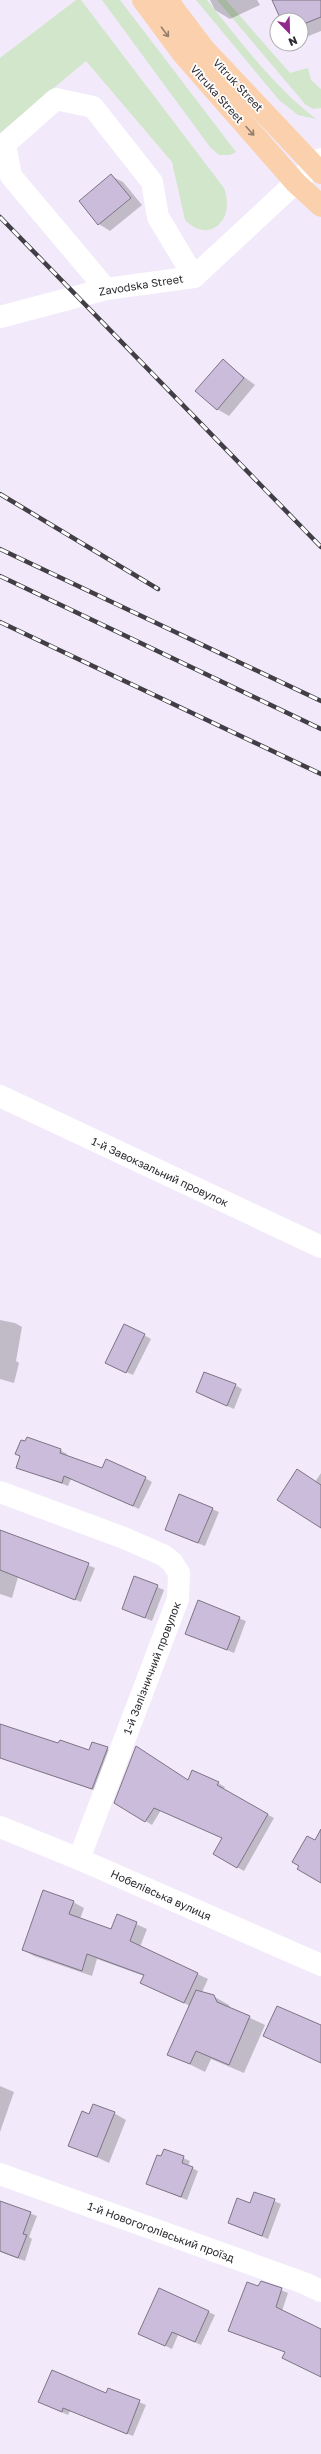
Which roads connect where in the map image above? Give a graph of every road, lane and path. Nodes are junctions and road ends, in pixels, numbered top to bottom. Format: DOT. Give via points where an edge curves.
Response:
graph roads {
  1 [pos="143,0"];
  2 [pos="167,0"];
  3 [pos="319,166"];
  4 [pos="296,183"];
  5 [pos="321,206"];
  6 [pos="194,277"];
  7 [pos="106,289"];
  8 [pos="0,317"];
  9 [pos="0,1096"];
  10 [pos="321,1247"];
  11 [pos="0,1492"];
  12 [pos="0,1827"];
  13 [pos="79,1859"];
  14 [pos="321,1965"];
  15 [pos="0,2174"];
  16 [pos="321,2291"];
  1 -- 4 [label="main road, Vitruka Street, one-way" via="182,54"];
  2 -- 3 [label="main road, Vitruk Street" via="204,50"];
  3 -- 4 [label="street, Zavodska Street"];
  4 -- 5 [label="main road, Vitruka Street"];
  4 -- 6 [label="street, Zavodska Street"];
  6 -- 7 [label="street, Zavodska Street"];
  6 -- 7 [label="street" via="158,217 152,182 93,107 56,100 5,144 11,176"];
  7 -- 8 [label="street, Zavodska Street"];
  9 -- 10 [label="street, 1-й Завокзальний провулок"];
  11 -- 13 [label="street, 1-й Залізничний провулок" via="163,1555 172,1562 179,1573 178,1599"];
  12 -- 13 [label="street, Нобелівська вулиця"];
  13 -- 14 [label="street, Нобелівська вулиця"];
  15 -- 16 [label="street, 1-й Новогоголівський проїзд"];
}
